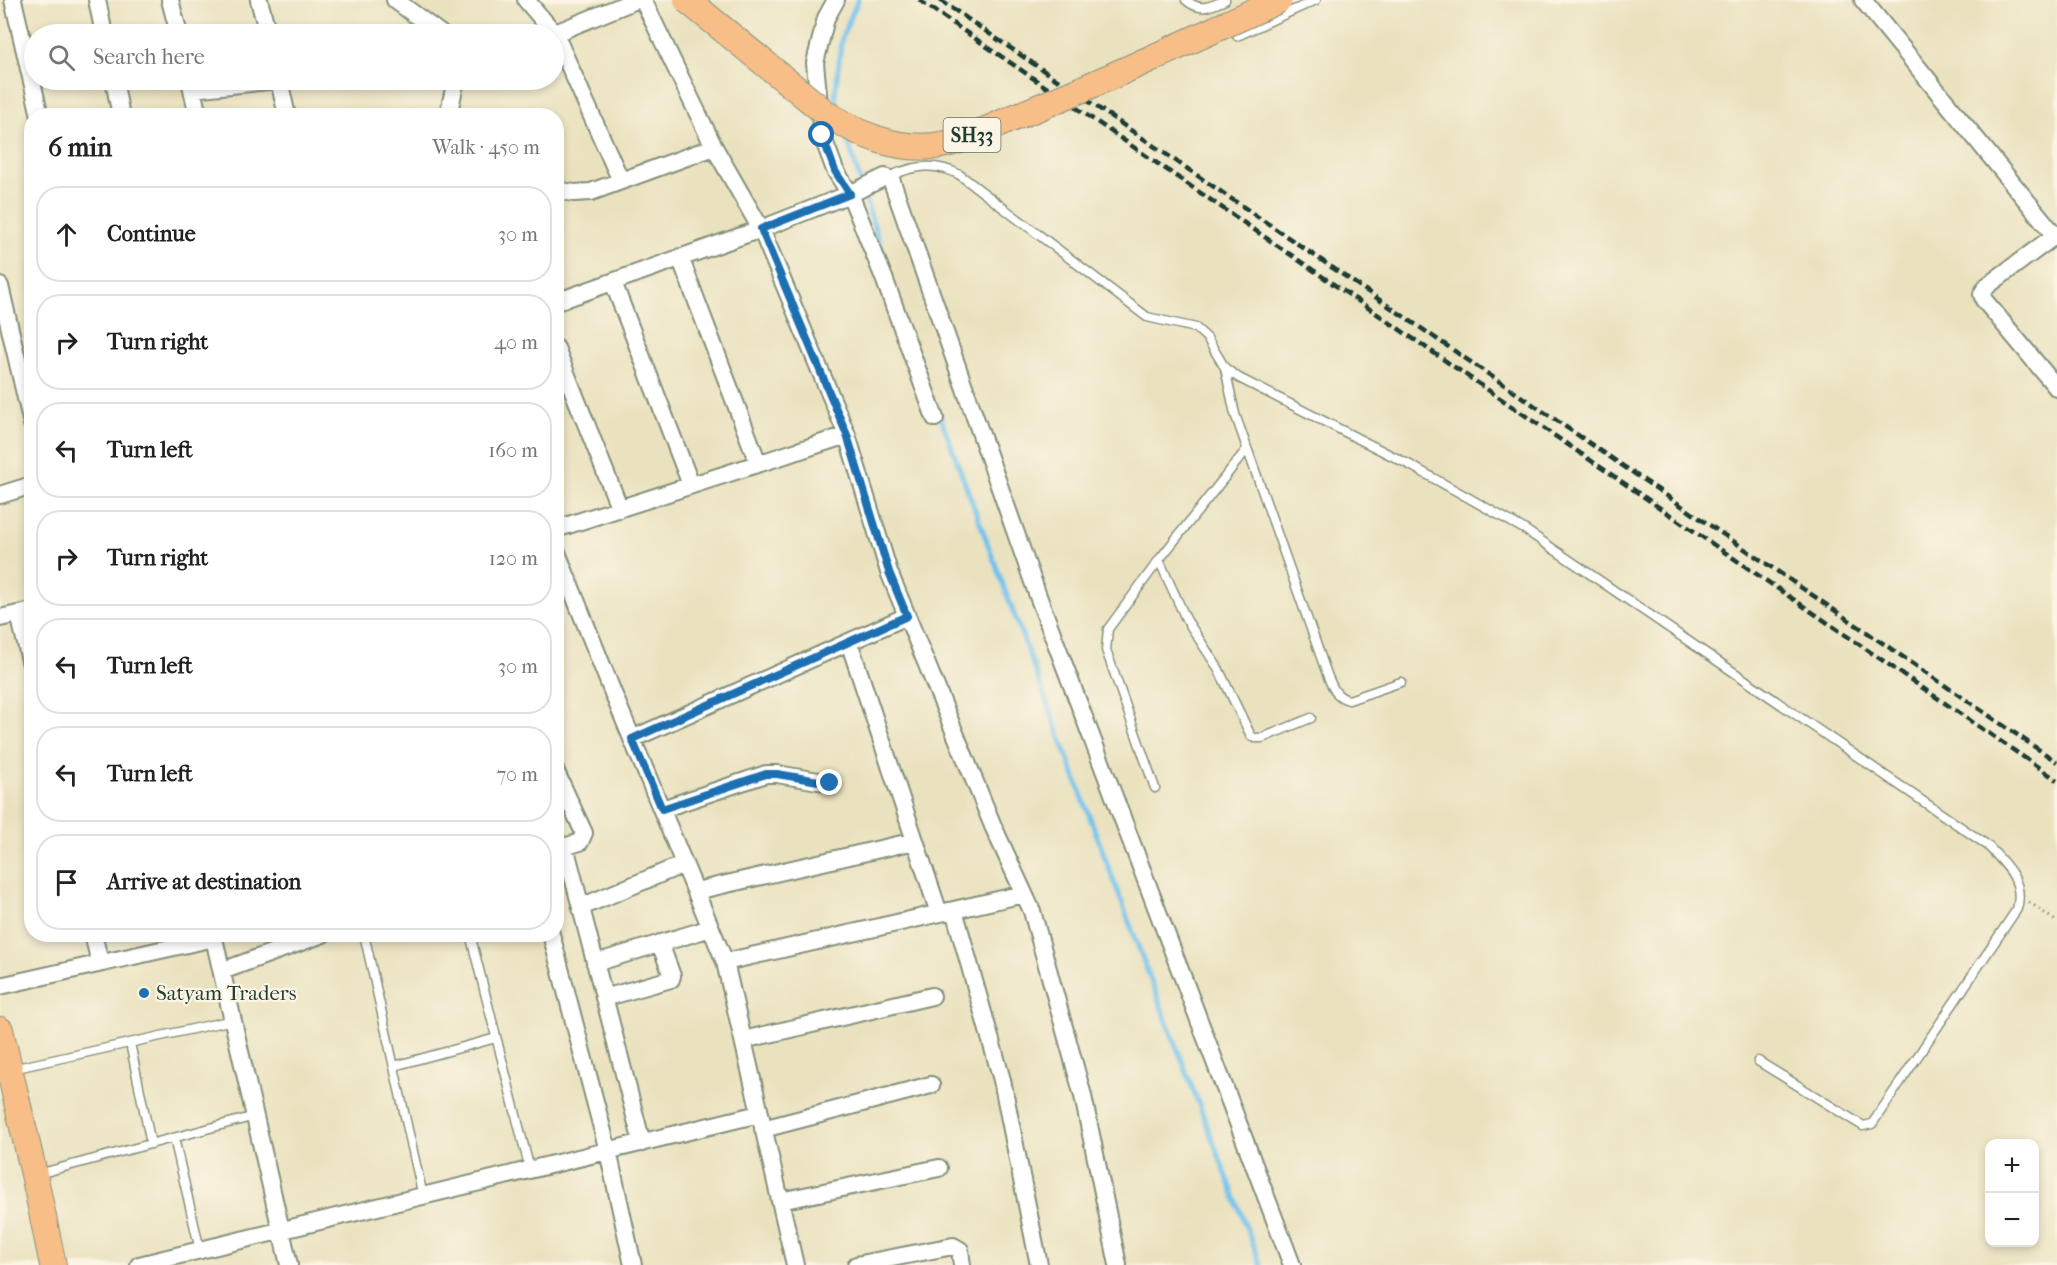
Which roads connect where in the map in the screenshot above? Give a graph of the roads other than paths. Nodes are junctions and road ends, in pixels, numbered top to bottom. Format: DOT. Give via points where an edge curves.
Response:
graph roads {
  1 [pos="14,0"];
  2 [pos="97,0"];
  3 [pos="170,0"];
  4 [pos="259,0"];
  5 [pos="395,0"];
  6 [pos="526,0"];
  7 [pos="636,0"];
  8 [pos="643,0"];
  9 [pos="687,0"];
  10 [pos="836,0"];
  11 [pos="1186,0"];
  12 [pos="1225,0"];
  13 [pos="1279,0"];
  14 [pos="1316,0"];
  15 [pos="1863,0"];
  16 [pos="102,24"];
  17 [pos="176,24"];
  18 [pos="265,24"];
  19 [pos="427,24"];
  20 [pos="546,24"];
  21 [pos="564,30"];
  22 [pos="1237,36"];
  23 [pos="24,45"];
  24 [pos="564,56"];
  25 [pos="34,90"];
  26 [pos="116,90"];
  27 [pos="192,90"];
  28 [pos="281,90"];
  29 [pos="454,90"];
  30 [pos="38,108"];
  31 [pos="119,108"];
  32 [pos="196,108"];
  33 [pos="285,108"];
  34 [pos="450,108"];
  35 [pos="714,147"];
  36 [pos="889,177"];
  37 [pos="621,181"];
  38 [pos="564,191"];
  39 [pos="854,192"];
  40 [pos="761,229"];
  41 [pos="2056,236"];
  42 [pos="680,257"];
  43 [pos="613,282"];
  44 [pos="0,286"];
  45 [pos="564,296"];
  46 [pos="564,368"];
  47 [pos="1225,368"];
  48 [pos="2057,388"];
  49 [pos="24,390"];
  50 [pos="936,418"];
  51 [pos="847,435"];
  52 [pos="1247,449"];
  53 [pos="758,463"];
  54 [pos="691,485"];
  55 [pos="24,488"];
  56 [pos="0,495"];
  57 [pos="620,508"];
  58 [pos="564,526"];
  59 [pos="1159,560"];
  60 [pos="564,570"];
  61 [pos="24,613"];
  62 [pos="907,616"];
  63 [pos="0,618"];
  64 [pos="849,642"];
  65 [pos="1401,682"];
  66 [pos="1311,718"];
  67 [pos="632,739"];
  68 [pos="830,783"];
  69 [pos="1155,788"];
  70 [pos="564,789"];
  71 [pos="662,809"];
  72 [pos="915,841"];
  73 [pos="564,847"];
  74 [pos="564,857"];
  75 [pos="684,864"];
  76 [pos="696,891"];
  77 [pos="1024,894"];
  78 [pos="581,907"];
  79 [pos="946,911"];
  80 [pos="711,928"];
  81 [pos="95,942"];
  82 [pos="189,942"];
  83 [pos="215,942"];
  84 [pos="301,942"];
  85 [pos="366,942"];
  86 [pos="472,942"];
  87 [pos="553,942"];
  88 [pos="660,943"];
  89 [pos="725,962"];
  90 [pos="100,963"];
  91 [pos="595,963"];
  92 [pos="222,971"];
  93 [pos="0,986"];
  94 [pos="932,996"];
  95 [pos="604,998"];
  96 [pos="233,1020"];
  97 [pos="0,1030"];
  98 [pos="496,1038"];
  99 [pos="743,1040"];
  100 [pos="130,1043"];
  101 [pos="1758,1061"];
  102 [pos="394,1066"];
  103 [pos="9,1070"];
  104 [pos="931,1085"];
  105 [pos="255,1116"];
  106 [pos="761,1121"];
  107 [pos="174,1138"];
  108 [pos="642,1143"];
  109 [pos="151,1144"];
  110 [pos="608,1151"];
  111 [pos="939,1168"];
  112 [pos="530,1170"];
  113 [pos="34,1174"];
  114 [pos="423,1196"];
  115 [pos="780,1201"];
  116 [pos="282,1230"];
  117 [pos="200,1250"];
  118 [pos="53,1265"];
  119 [pos="139,1265"];
  120 [pos="289,1265"];
  121 [pos="633,1265"];
  122 [pos="795,1265"];
  123 [pos="856,1265"];
  124 [pos="962,1265"];
  125 [pos="1039,1265"];
  126 [pos="1118,1265"];
  127 [pos="1292,1265"];
  1 -- 23 [label="street"];
  2 -- 16 [label="street"];
  3 -- 17 [label="street"];
  4 -- 18 [label="street"];
  5 -- 19 [label="street"];
  6 -- 20 [label="street"];
  7 -- 21 [label="street"];
  8 -- 35 [label="street"];
  9 -- 13 [label="main road, SH33, bridge" via="849,129 907,147 959,140 1056,101"];
  10 -- 39 [label="street" via="826,18 815,63 822,135 835,171"];
  11 -- 12 [label="lane" via="1201,9"];
  14 -- 22 [label="lane"];
  15 -- 41 [label="street"];
  24 -- 37 [label="street"];
  25 -- 30 [label="street"];
  26 -- 31 [label="street"];
  27 -- 32 [label="street"];
  28 -- 33 [label="street"];
  29 -- 34 [label="street"];
  35 -- 37 [label="street"];
  35 -- 40 [label="street"];
  36 -- 39 [label="street"];
  36 -- 47 [label="lane" via="918,166 960,175 1147,317 1196,328 1207,338"];
  36 -- 127 [label="street" via="1038,596"];
  37 -- 38 [label="street" via="591,192"];
  39 -- 40 [label="street"];
  39 -- 50 [label="street"];
  40 -- 42 [label="street"];
  40 -- 51 [label="street"];
  41 -- 48 [label="street" via="1987,286 1982,294"];
  42 -- 43 [label="street"];
  42 -- 53 [label="street"];
  43 -- 45 [label="street"];
  43 -- 54 [label="street"];
  44 -- 49 [label="street"];
  46 -- 57 [label="street"];
  47 -- 52 [label="lane" via="1234,414"];
  47 -- 101 [label="lane" via="1524,529 1987,845 2006,864 2018,884 2017,909 1872,1124 1863,1126"];
  51 -- 53 [label="street"];
  51 -- 62 [label="street" via="889,572"];
  52 -- 59 [label="lane"];
  52 -- 65 [label="lane" via="1336,693 1349,700"];
  53 -- 54 [label="street"];
  54 -- 57 [label="street"];
  55 -- 56 [label="street"];
  57 -- 58 [label="street"];
  59 -- 66 [label="lane" via="1186,619 1218,668 1251,736 1262,738"];
  59 -- 69 [label="lane" via="1108,629 1106,640 1106,650"];
  60 -- 67 [label="street"];
  61 -- 63 [label="street"];
  62 -- 64 [label="street"];
  62 -- 77 [label="street"];
  64 -- 67 [label="street"];
  64 -- 72 [label="street"];
  67 -- 71 [label="street"];
  68 -- 71 [label="street" via="766,774"];
  70 -- 73 [label="street" via="584,833 580,842"];
  71 -- 75 [label="street"];
  72 -- 76 [label="street"];
  72 -- 79 [label="street"];
  74 -- 78 [label="street"];
  75 -- 76 [label="street"];
  75 -- 78 [label="street"];
  76 -- 80 [label="street"];
  77 -- 79 [label="street"];
  77 -- 126 [label="street" via="1083,1096"];
  78 -- 91 [label="street"];
  79 -- 89 [label="street"];
  79 -- 125 [label="street" via="1002,1080"];
  80 -- 88 [label="street"];
  80 -- 89 [label="street"];
  81 -- 90 [label="street"];
  82 -- 90 [label="street"];
  83 -- 92 [label="street"];
  84 -- 92 [label="street"];
  85 -- 102 [label="lane"];
  86 -- 98 [label="lane"];
  87 -- 110 [label="street"];
  88 -- 91 [label="street"];
  88 -- 95 [label="street" via="671,979"];
  89 -- 99 [label="street"];
  90 -- 93 [label="street"];
  91 -- 95 [label="street"];
  92 -- 96 [label="street"];
  94 -- 99 [label="street"];
  95 -- 108 [label="street"];
  96 -- 100 [label="lane"];
  96 -- 105 [label="street"];
  97 -- 103 [label="main road"];
  98 -- 102 [label="lane"];
  98 -- 112 [label="lane"];
  99 -- 106 [label="street"];
  100 -- 103 [label="lane"];
  100 -- 109 [label="lane"];
  102 -- 114 [label="lane"];
  103 -- 113 [label="main road"];
  104 -- 106 [label="street"];
  105 -- 107 [label="lane"];
  105 -- 116 [label="street"];
  106 -- 108 [label="street"];
  106 -- 115 [label="street"];
  107 -- 109 [label="lane"];
  107 -- 117 [label="lane"];
  108 -- 110 [label="street"];
  109 -- 113 [label="lane"];
  110 -- 112 [label="street"];
  110 -- 121 [label="street"];
  111 -- 115 [label="street"];
  112 -- 114 [label="street"];
  113 -- 118 [label="main road"];
  114 -- 116 [label="street"];
  115 -- 122 [label="street"];
  116 -- 117 [label="street"];
  116 -- 120 [label="street"];
  117 -- 119 [label="street"];
  123 -- 124 [label="street" via="953,1246 960,1250"];
}
